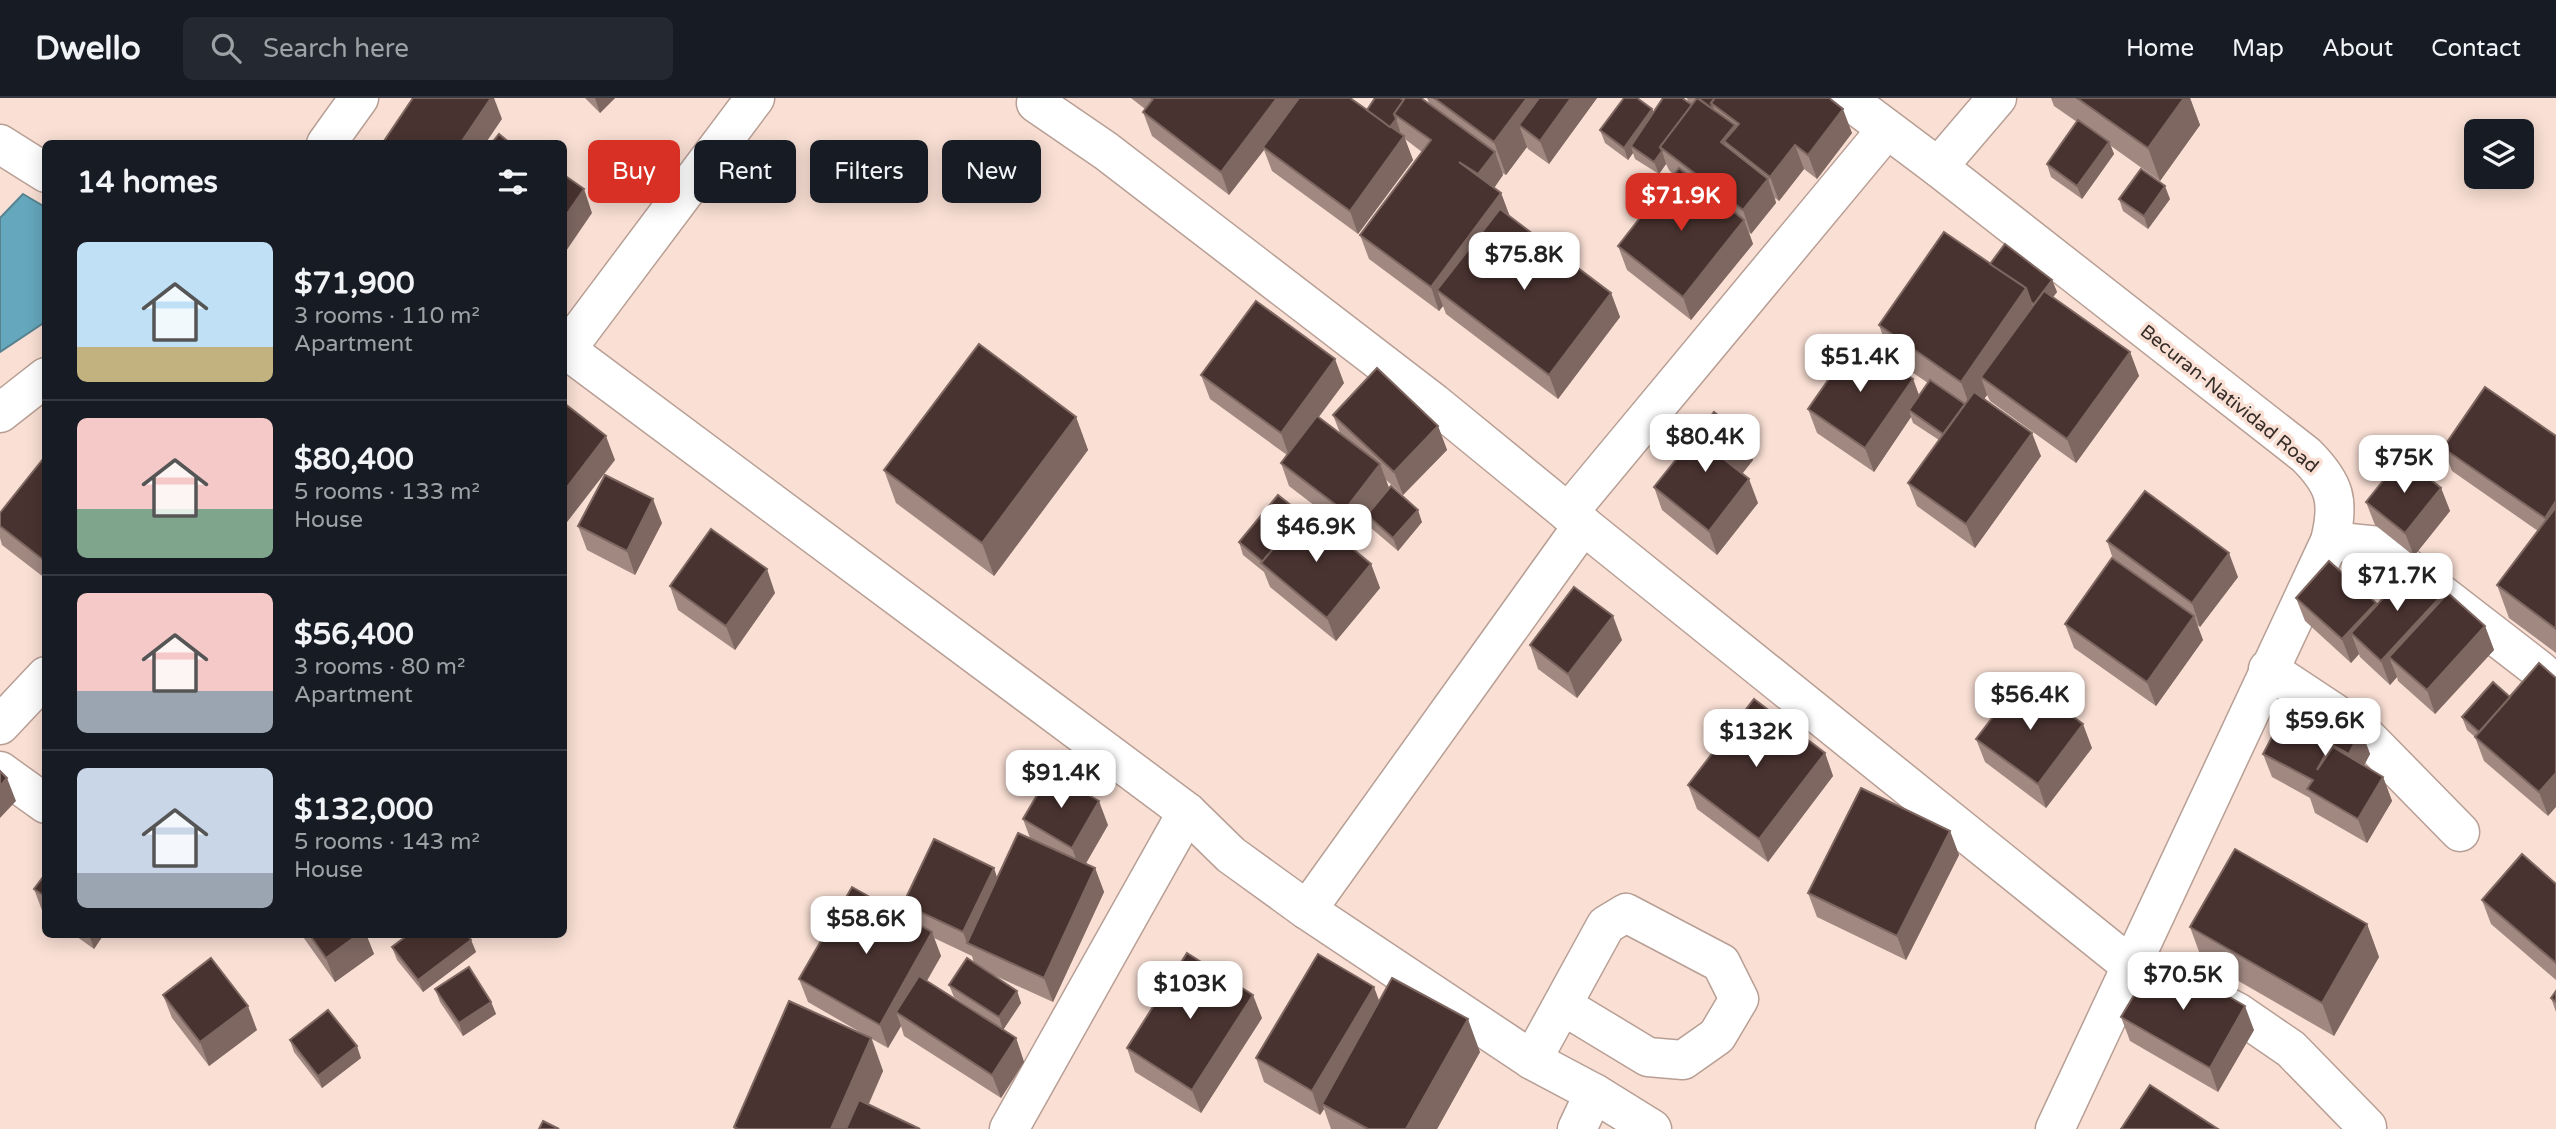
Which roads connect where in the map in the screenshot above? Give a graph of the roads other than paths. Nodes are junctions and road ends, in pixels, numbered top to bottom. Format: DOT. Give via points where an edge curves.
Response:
graph roads {
  1 [pos="359,98"];
  2 [pos="755,98"];
  3 [pos="1846,98"];
  4 [pos="1997,98"];
  5 [pos="1037,103"];
  6 [pos="1887,129"];
  7 [pos="329,140"];
  8 [pos="0,144"];
  9 [pos="1938,167"];
  10 [pos="42,170"];
  11 [pos="567,346"];
  12 [pos="567,350"];
  13 [pos="42,380"];
  14 [pos="0,412"];
  15 [pos="1575,519"];
  16 [pos="2330,541"];
  17 [pos="2268,669"];
  18 [pos="42,680"];
  19 [pos="2556,685"];
  20 [pos="0,725"];
  21 [pos="0,771"];
  22 [pos="42,801"];
  23 [pos="1187,812"];
  24 [pos="2460,831"];
  25 [pos="1307,910"];
  26 [pos="2153,967"];
  27 [pos="1562,1005"];
  28 [pos="1532,1060"];
  29 [pos="1594,1093"];
  30 [pos="2367,1127"];
  31 [pos="1009,1129"];
  32 [pos="1577,1129"];
  33 [pos="1652,1129"];
  34 [pos="2055,1129"];
  1 -- 7 [label="street"];
  2 -- 11 [label="street"];
  3 -- 6 [label="street, Becuran-Natividad Road"];
  4 -- 9 [label="street"];
  5 -- 15 [label="street" via="1434,403"];
  6 -- 9 [label="street, Becuran-Natividad Road"];
  6 -- 15 [label="street"];
  8 -- 10 [label="street"];
  9 -- 16 [label="street, Becuran-Natividad Road" via="2306,456 2325,475 2332,494 2336,518"];
  12 -- 23 [label="street"];
  13 -- 14 [label="street"];
  15 -- 25 [label="street"];
  15 -- 26 [label="street"];
  16 -- 17 [label="street, Becuran-Natividad Road"];
  16 -- 19 [label="street" via="2379,546"];
  17 -- 24 [label="street" via="2359,729"];
  17 -- 26 [label="street, Becuran-Natividad Road"];
  18 -- 20 [label="street"];
  21 -- 22 [label="street"];
  23 -- 25 [label="street" via="1231,855"];
  23 -- 31 [label="street"];
  25 -- 28 [label="street"];
  26 -- 30 [label="street" via="2272,1034"];
  26 -- 34 [label="street, Becuran-Natividad Road"];
  27 -- 28 [label="street"];
  28 -- 29 [label="street"];
  29 -- 32 [label="street"];
  29 -- 33 [label="street"];
}
